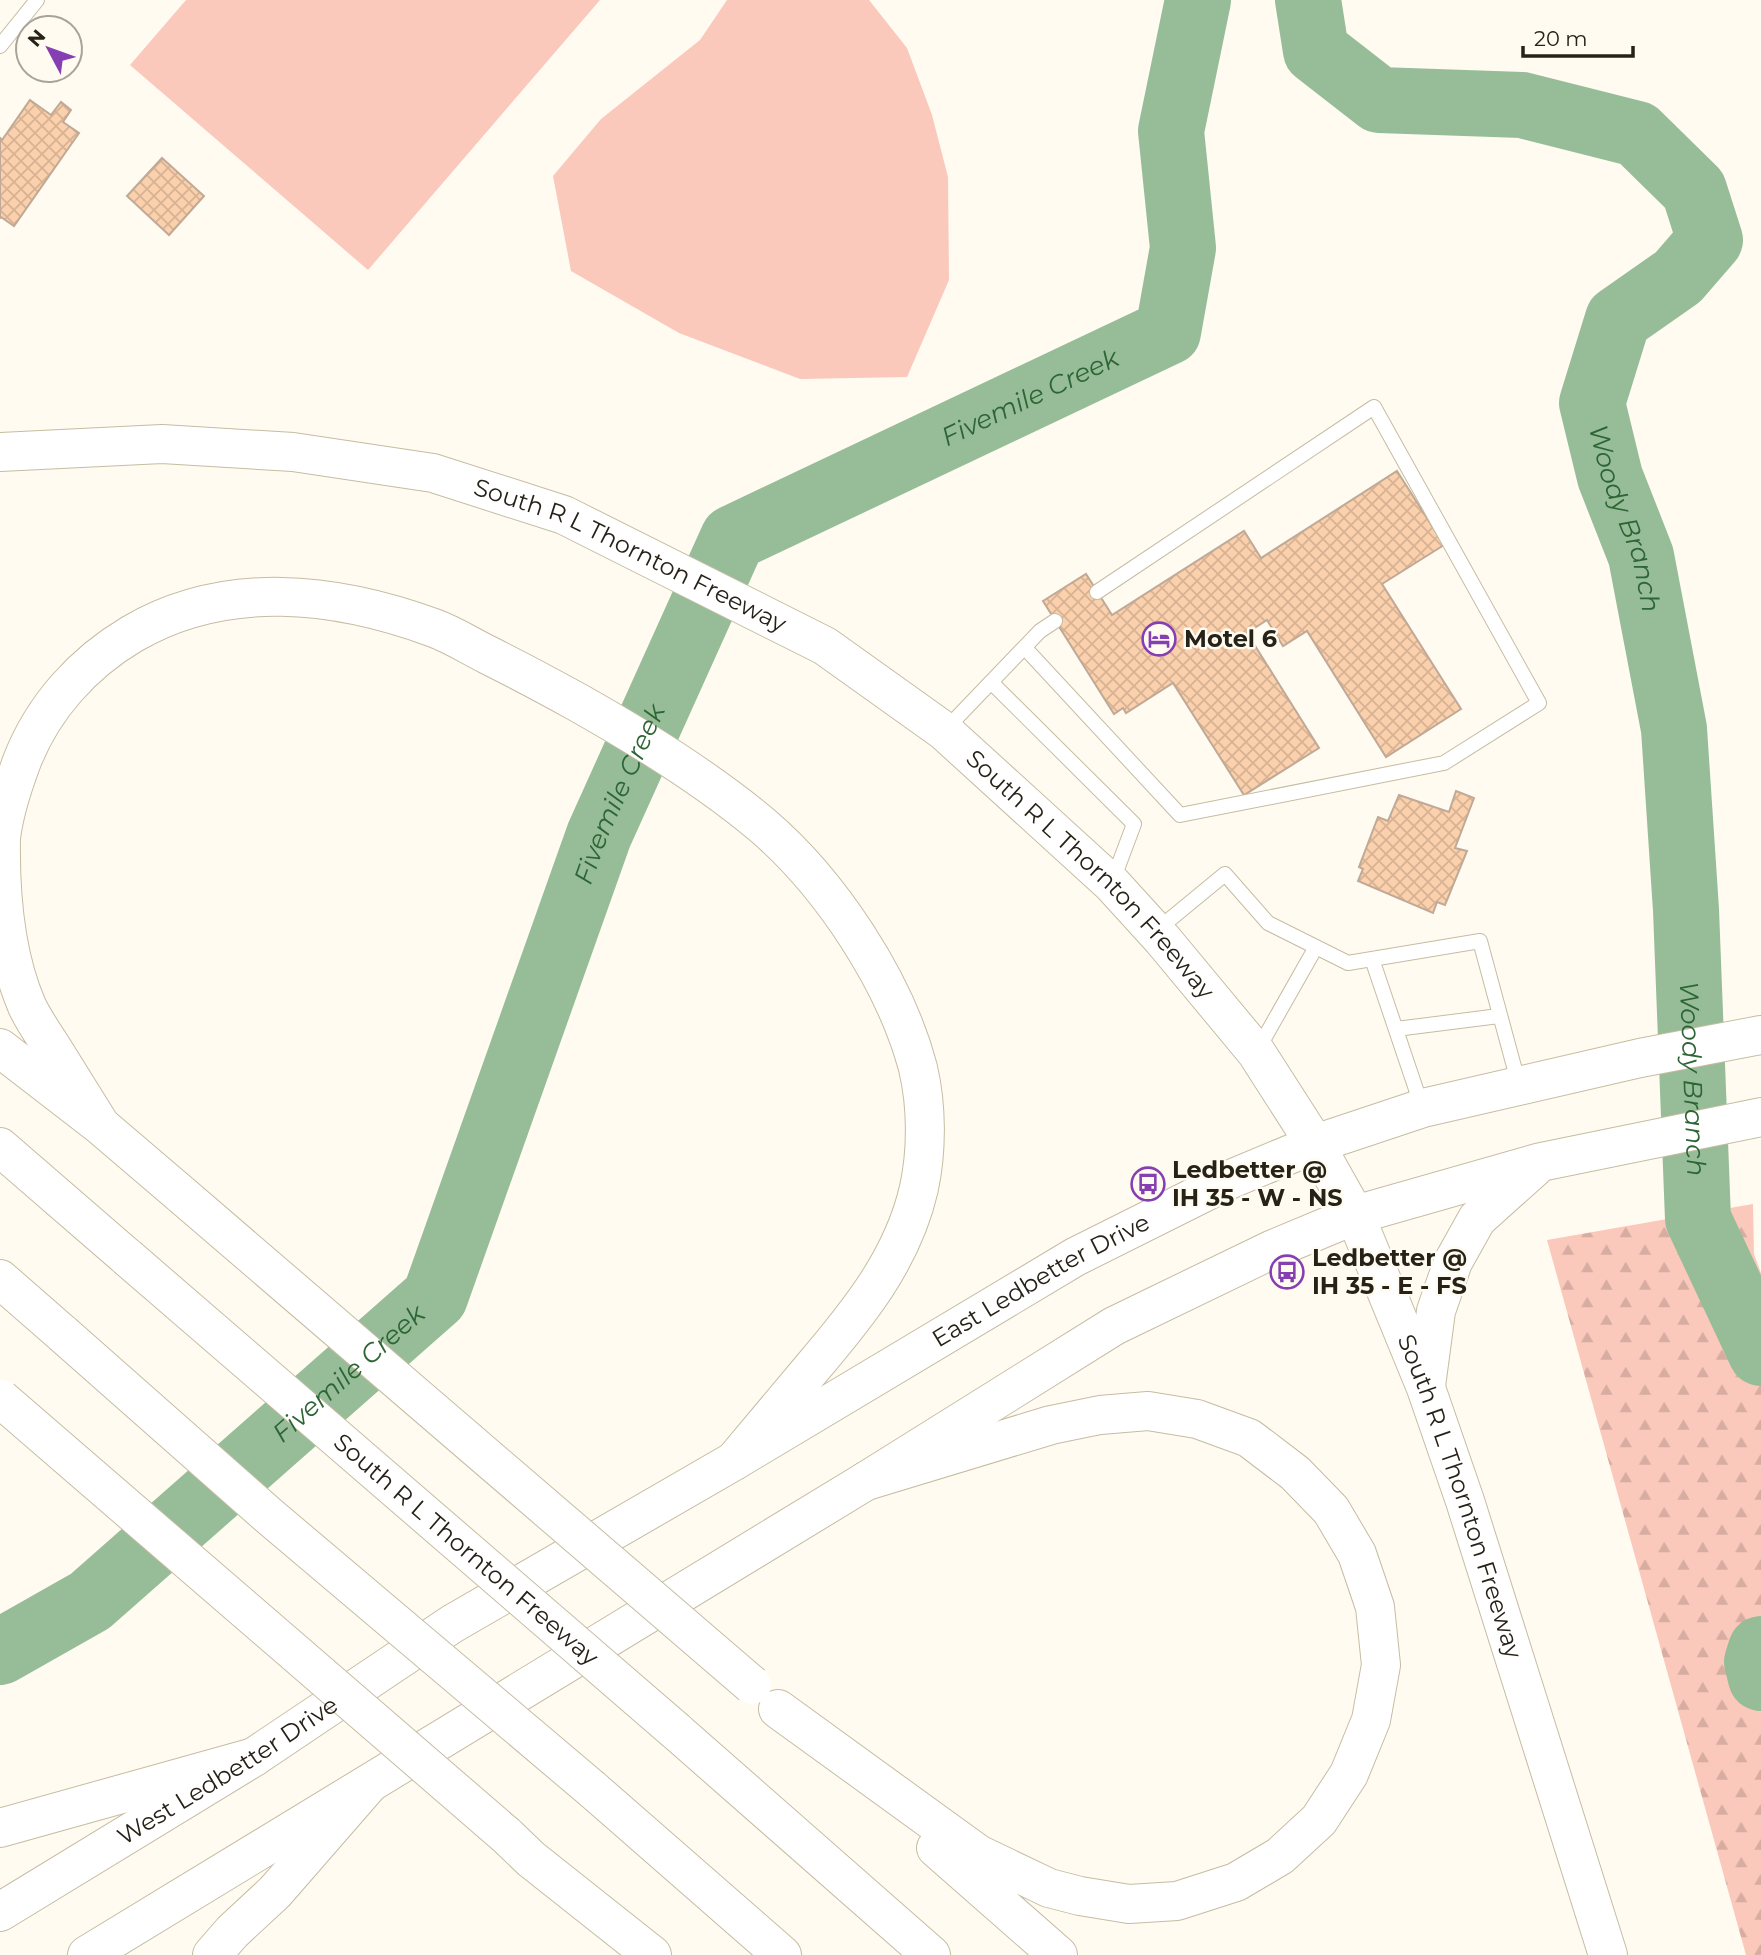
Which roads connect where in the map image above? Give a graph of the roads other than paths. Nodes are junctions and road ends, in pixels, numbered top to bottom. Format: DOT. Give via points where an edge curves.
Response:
graph roads {
  1 [pos="37,0"];
  2 [pos="0,46"];
  3 [pos="0,452"];
  4 [pos="1097,592"];
  5 [pos="1055,621"];
  6 [pos="1025,648"];
  7 [pos="992,683"];
  8 [pos="944,731"];
  9 [pos="1112,884"];
  10 [pos="1155,932"];
  11 [pos="1316,947"];
  12 [pos="1372,959"];
  13 [pos="1499,1016"];
  14 [pos="1396,1029"];
  15 [pos="1761,1035"];
  16 [pos="0,1048"];
  17 [pos="1256,1052"];
  18 [pos="1519,1086"];
  19 [pos="1423,1108"];
  20 [pos="1761,1117"];
  21 [pos="101,1126"];
  22 [pos="1315,1144"];
  23 [pos="0,1147"];
  24 [pos="1541,1162"];
  25 [pos="1355,1215"];
  26 [pos="0,1279"];
  27 [pos="1426,1388"];
  28 [pos="1,1398"];
  29 [pos="734,1461"];
  30 [pos="866,1481"];
  31 [pos="452,1624"];
  32 [pos="765,1697"];
  33 [pos="254,1757"];
  34 [pos="369,1784"];
  35 [pos="0,1828"];
  36 [pos="518,1847"];
  37 [pos="0,1912"];
  38 [pos="87,1955"];
  39 [pos="212,1955"];
  40 [pos="613,1955"];
  41 [pos="652,1955"];
  42 [pos="782,1955"];
  43 [pos="931,1955"];
  44 [pos="1058,1955"];
  45 [pos="1608,1955"];
  1 -- 2 [label="lane"];
  3 -- 8 [label="main road, South R L Thornton Freeway" via="162,444 293,452 433,473 564,515 825,646"];
  4 -- 6 [label="lane" via="1374,407 1539,703 1444,763 1180,815"];
  5 -- 6 [label="lane"];
  6 -- 7 [label="lane"];
  7 -- 8 [label="lane"];
  7 -- 9 [label="lane" via="1134,824"];
  8 -- 9 [label="main road, South R L Thornton Freeway"];
  9 -- 10 [label="main road, South R L Thornton Freeway"];
  10 -- 11 [label="lane" via="1225,874 1269,923"];
  10 -- 17 [label="main road, South R L Thornton Freeway"];
  11 -- 12 [label="lane" via="1348,963"];
  11 -- 17 [label="lane"];
  12 -- 13 [label="lane" via="1480,941"];
  12 -- 14 [label="lane"];
  13 -- 14 [label="lane"];
  13 -- 18 [label="lane"];
  14 -- 19 [label="lane"];
  15 -- 18 [label="main road, East Ledbetter Drive"];
  16 -- 21 [label="main road"];
  17 -- 22 [label="main road, South R L Thornton Freeway"];
  18 -- 19 [label="main road, East Ledbetter Drive"];
  19 -- 22 [label="main road, East Ledbetter Drive"];
  20 -- 24 [label="main road"];
  21 -- 29 [label="main road" via="28,1009 9,950 1,894 1,836 13,784 33,734 68,685 107,649 159,619 209,603 257,598 364,606 438,630 543,683 632,733 716,790 764,827 806,869 876,967 901,1019 918,1070 925,1128 920,1186 904,1238 876,1288"];
  21 -- 32 [label="main road, bridge"];
  22 -- 25 [label="main road, South R L Thornton Freeway"];
  22 -- 29 [label="main road, East Ledbetter Drive" via="1231,1179 1075,1257"];
  23 -- 43 [label="main road, South R L Thornton Freeway, bridge"];
  24 -- 25 [label="main road"];
  24 -- 27 [label="main road" via="1477,1219 1453,1262 1436,1311"];
  25 -- 27 [label="main road, South R L Thornton Freeway"];
  25 -- 30 [label="main road" via="1114,1326"];
  26 -- 42 [label="main road, bridge"];
  27 -- 45 [label="main road, South R L Thornton Freeway"];
  28 -- 36 [label="main road, bridge"];
  29 -- 31 [label="main road, East Ledbetter Drive"];
  30 -- 32 [label="main road" via="1051,1425 1100,1415 1148,1411 1197,1419 1249,1438 1295,1473 1331,1510 1357,1554 1375,1607 1381,1665 1371,1720 1349,1774 1319,1820 1280,1856 1236,1882 1177,1901 1129,1904 1049,1888 978,1854"];
  30 -- 34 [label="main road"];
  31 -- 33 [label="main road, West Ledbetter Drive"];
  32 -- 44 [label="main road"];
  33 -- 35 [label="main road"];
  33 -- 37 [label="main road, West Ledbetter Drive"];
  34 -- 38 [label="main road"];
  34 -- 39 [label="main road" via="275,1892"];
  36 -- 40 [label="main road"];
  36 -- 41 [label="main road"];
}
